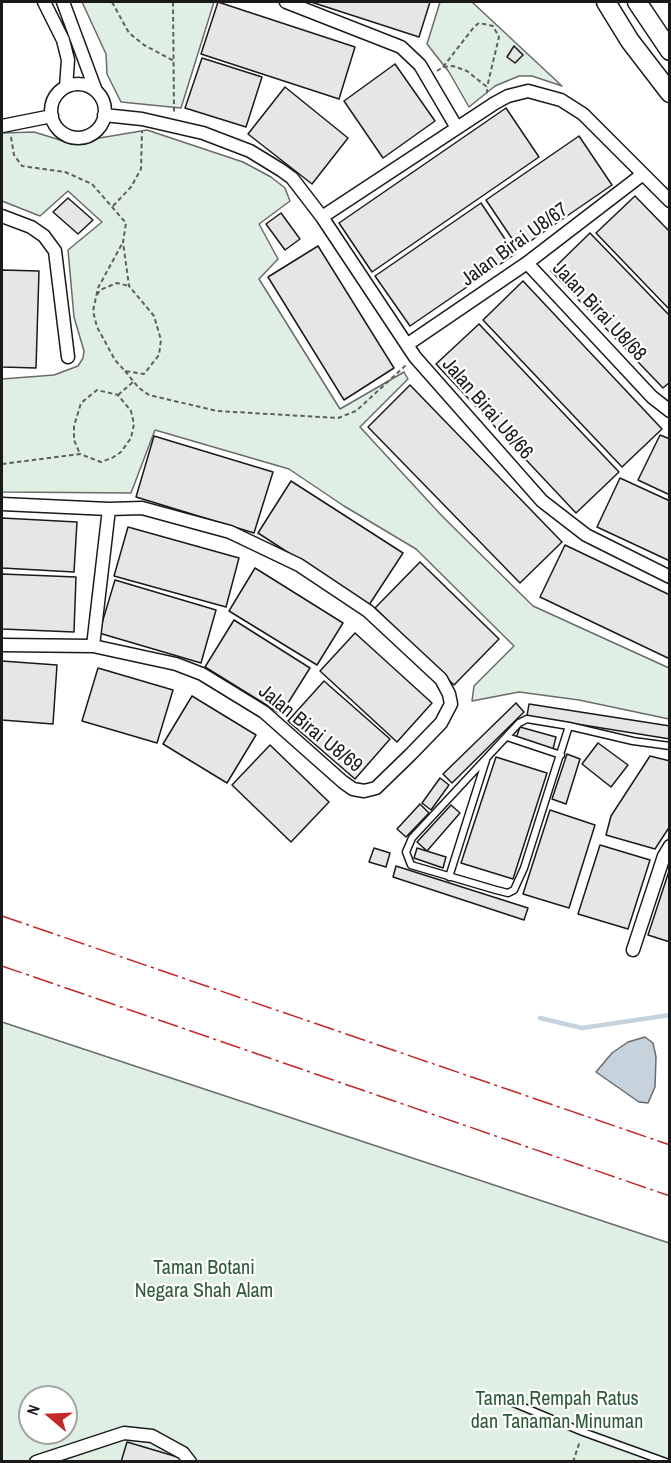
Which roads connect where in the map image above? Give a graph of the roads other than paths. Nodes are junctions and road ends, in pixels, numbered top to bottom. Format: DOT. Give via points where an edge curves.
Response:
graph roads {
  1 [pos="44,2"];
  2 [pos="63,2"];
  3 [pos="286,2"];
  4 [pos="606,2"];
  5 [pos="637,2"];
  6 [pos="669,51"];
  7 [pos="66,87"];
  8 [pos="96,91"];
  9 [pos="669,93"];
  10 [pos="104,115"];
  11 [pos="52,116"];
  12 [pos="6,125"];
  13 [pos="457,128"];
  14 [pos="643,174"];
  15 [pos="669,201"];
  16 [pos="2,216"];
  17 [pos="321,217"];
  18 [pos="527,262"];
  19 [pos="408,344"];
  20 [pos="68,357"];
  21 [pos="669,411"];
  22 [pos="2,504"];
  23 [pos="109,509"];
  24 [pos="669,576"];
  25 [pos="2,645"];
  26 [pos="93,646"];
  27 [pos="569,726"];
  28 [pos="507,736"];
  29 [pos="669,746"];
  30 [pos="561,755"];
  31 [pos="487,757"];
  32 [pos="669,846"];
  33 [pos="449,877"];
  34 [pos="633,950"];
  35 [pos="504,1399"];
  36 [pos="36,1461"];
  37 [pos="190,1461"];
  38 [pos="666,1461"];
  1 -- 7 [label="street" via="63,40 68,60"];
  2 -- 8 [label="street"];
  3 -- 13 [label="street" via="401,47 428,77"];
  4 -- 9 [label="main road"];
  5 -- 6 [label="main road"];
  7 -- 8 [label="street" via="77,84"];
  7 -- 11 [label="street" via="56,97"];
  8 -- 10 [label="street" via="103,101"];
  10 -- 11 [label="street" via="97,130 81,138 60,131"];
  10 -- 17 [label="street, Jalan Birai U8/66" via="203,133 270,161 292,178"];
  11 -- 12 [label="street"];
  13 -- 14 [label="street" via="508,96 528,91 561,100 583,114"];
  13 -- 17 [label="street"];
  14 -- 15 [label="street"];
  14 -- 18 [label="street, Jalan Birai U8/67"];
  16 -- 20 [label="street" via="31,226 55,251"];
  17 -- 19 [label="street, Jalan Birai U8/66"];
  18 -- 19 [label="street, Jalan Birai U8/67"];
  18 -- 21 [label="street, Jalan Birai U8/68"];
  19 -- 24 [label="street, Jalan Birai U8/66" via="415,357 542,501 586,535"];
  22 -- 23 [label="street"];
  23 -- 26 [label="street"];
  23 -- 26 [label="street, Jalan Birai U8/69" via="142,508 230,532 299,564 368,611 441,679 451,704 446,717 411,754 376,788 364,791 353,789 264,712 202,675 176,664"];
  25 -- 26 [label="street, Jalan Birai U8/69"];
  27 -- 28 [label="lane" via="527,719"];
  27 -- 29 [label="lane"];
  27 -- 30 [label="lane"];
  28 -- 30 [label="lane"];
  28 -- 31 [label="lane"];
  30 -- 33 [label="lane" via="514,890 507,893"];
  31 -- 33 [label="lane"];
  31 -- 33 [label="lane" via="408,845 406,856 411,865"];
  32 -- 34 [label="street"];
  35 -- 38 [label="lane"];
  36 -- 37 [label="street" via="124,1433 152,1436"];
}
